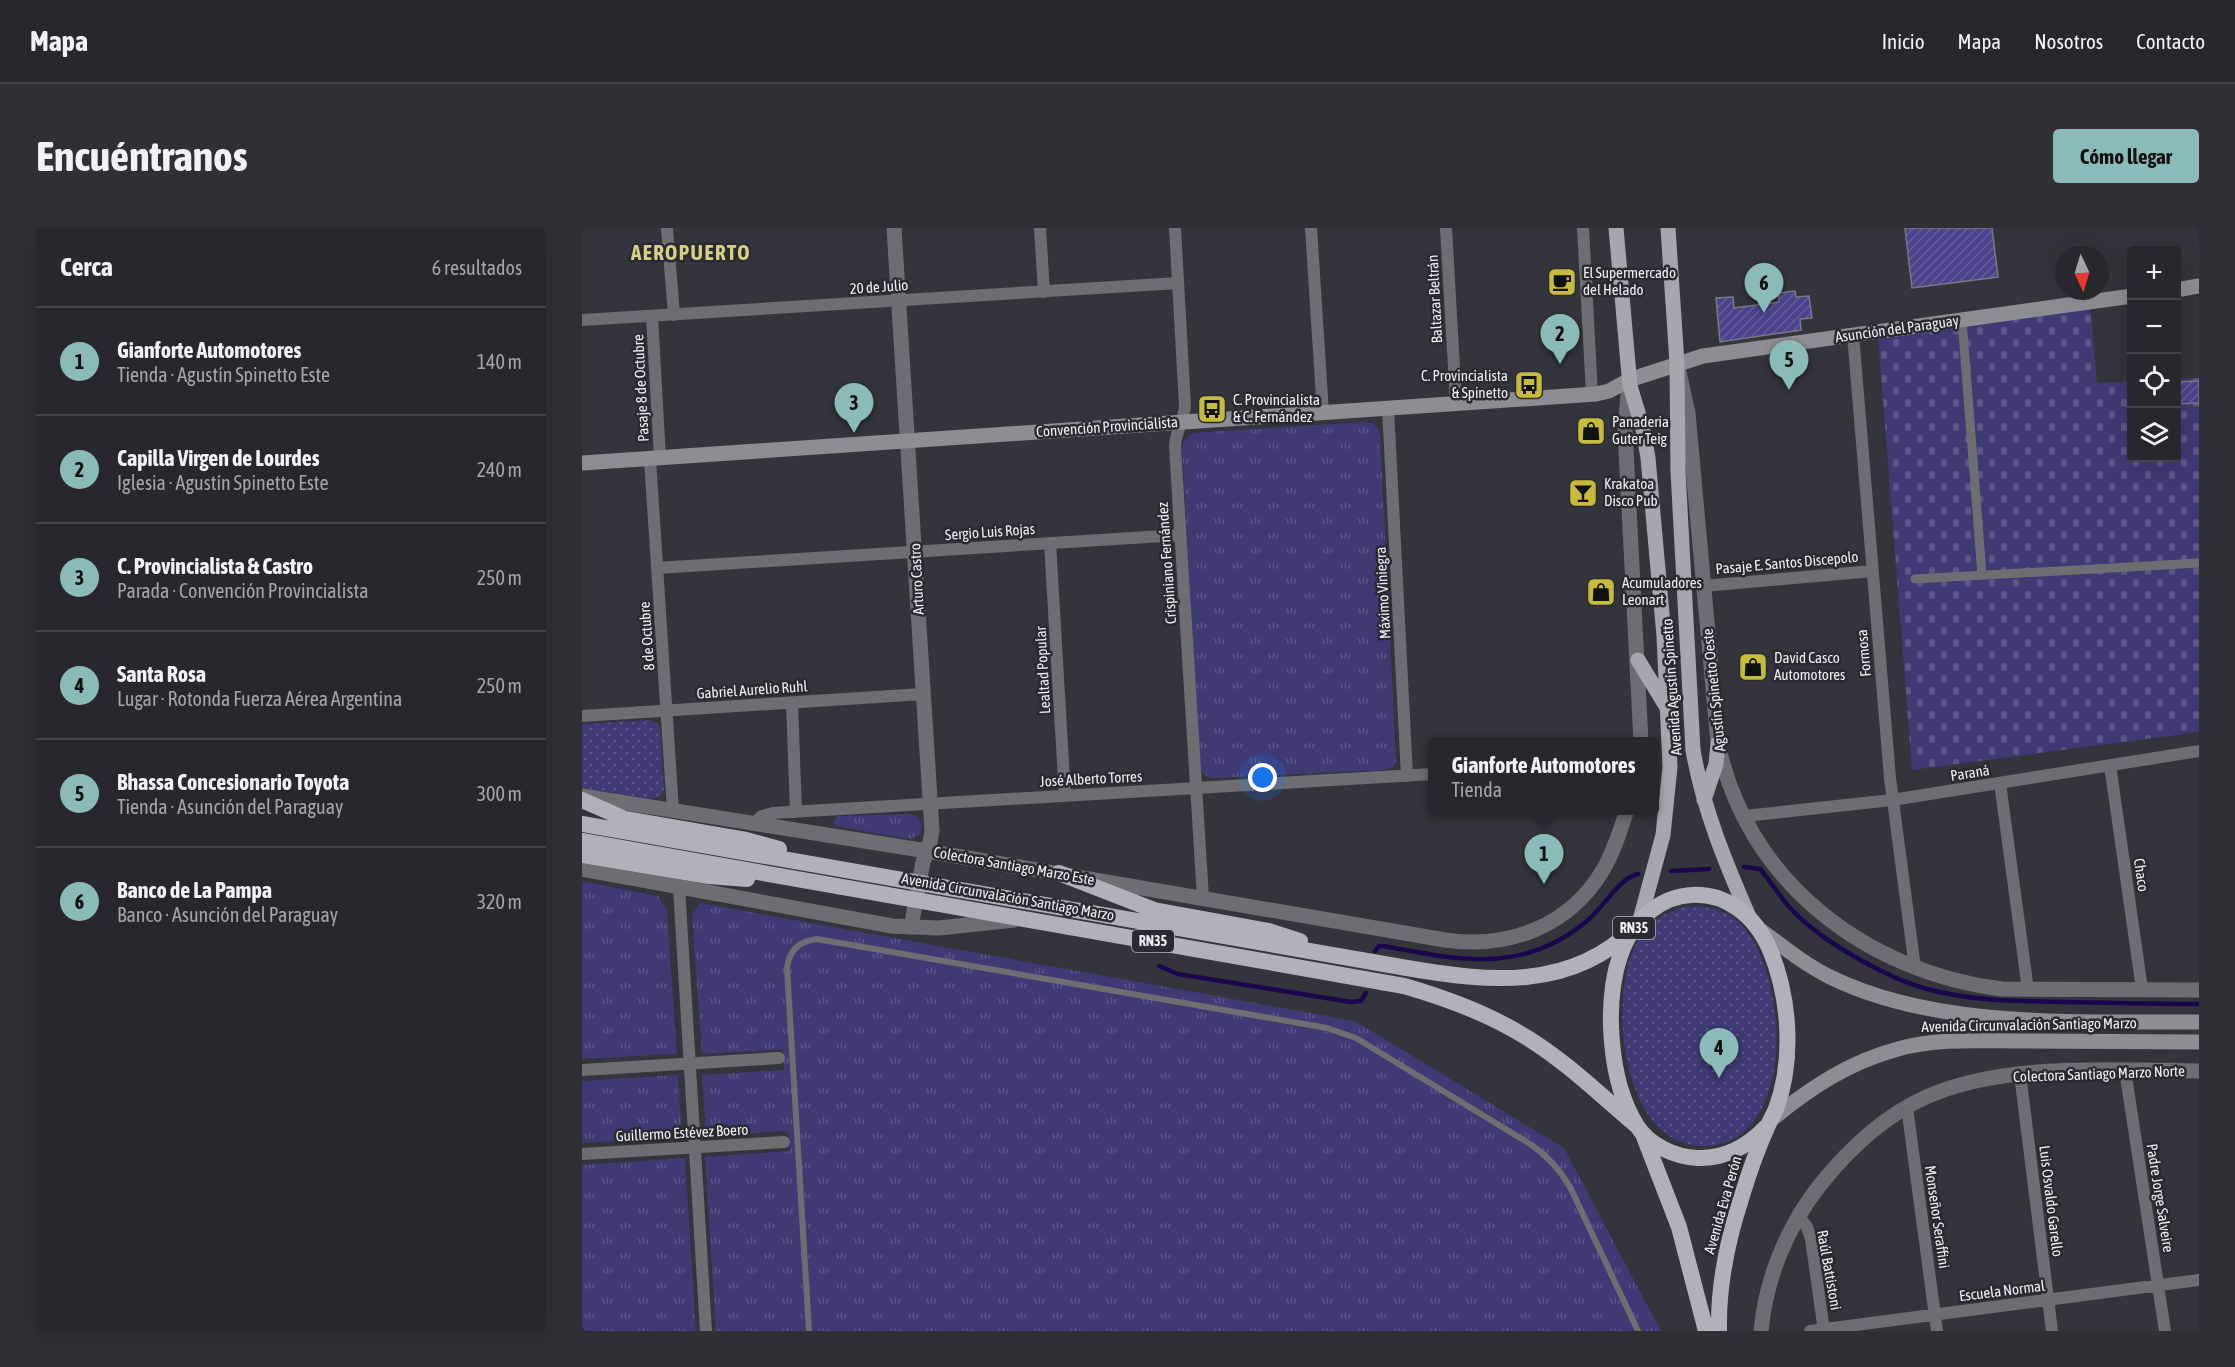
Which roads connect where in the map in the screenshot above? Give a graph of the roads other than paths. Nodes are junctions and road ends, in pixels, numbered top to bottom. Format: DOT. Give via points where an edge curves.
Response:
graph roads {
  1 [pos="667,228"];
  2 [pos="894,228"];
  3 [pos="1040,228"];
  4 [pos="1174,228"];
  5 [pos="1311,228"];
  6 [pos="1446,228"];
  7 [pos="1583,228"];
  8 [pos="1616,228"];
  9 [pos="1668,228"];
  10 [pos="1178,283"];
  11 [pos="2199,286"];
  12 [pos="2181,289"];
  13 [pos="1044,292"];
  14 [pos="2127,297"];
  15 [pos="899,301"];
  16 [pos="674,315"];
  17 [pos="652,316"];
  18 [pos="582,320"];
  19 [pos="1962,320"];
  20 [pos="1853,335"];
  21 [pos="1677,363"];
  22 [pos="1629,380"];
  23 [pos="1592,394"];
  24 [pos="1456,404"];
  25 [pos="1388,408"];
  26 [pos="1323,412"];
  27 [pos="1182,422"];
  28 [pos="908,441"];
  29 [pos="655,458"];
  30 [pos="582,463"];
  31 [pos="1180,535"];
  32 [pos="1050,543"];
  33 [pos="915,552"];
  34 [pos="2199,563"];
  35 [pos="657,568"];
  36 [pos="1873,571"];
  37 [pos="1982,575"];
  38 [pos="1915,579"];
  39 [pos="1703,586"];
  40 [pos="1638,660"];
  41 [pos="923,694"];
  42 [pos="792,703"];
  43 [pos="667,711"];
  44 [pos="1668,713"];
  45 [pos="582,716"];
  46 [pos="1641,737"];
  47 [pos="1718,743"];
  48 [pos="2199,751"];
  49 [pos="2110,765"];
  50 [pos="1428,774"];
  51 [pos="1407,776"];
  52 [pos="2000,783"];
  53 [pos="1196,788"];
  54 [pos="1065,796"];
  55 [pos="582,798"];
  56 [pos="1704,800"];
  57 [pos="1892,800"];
  58 [pos="930,804"];
  59 [pos="673,810"];
  60 [pos="796,812"];
  61 [pos="1625,815"];
  62 [pos="1745,816"];
  63 [pos="754,823"];
  64 [pos="582,824"];
  65 [pos="582,841"];
  66 [pos="927,851"];
  67 [pos="582,855"];
  68 [pos="582,869"];
  69 [pos="848,870"];
  70 [pos="1059,873"];
  71 [pos="818,882"];
  72 [pos="680,887"];
  73 [pos="918,891"];
  74 [pos="1203,898"];
  75 [pos="1025,919"];
  76 [pos="1637,923"];
  77 [pos="1753,923"];
  78 [pos="911,927"];
  79 [pos="1358,959"];
  80 [pos="1915,968"];
  81 [pos="2142,989"];
  82 [pos="2028,990"];
  83 [pos="2199,990"];
  84 [pos="2199,1022"];
  85 [pos="2199,1042"];
  86 [pos="779,1058"];
  87 [pos="690,1064"];
  88 [pos="582,1070"];
  89 [pos="2125,1070"];
  90 [pos="2199,1071"];
  91 [pos="2020,1074"];
  92 [pos="1907,1107"];
  93 [pos="1769,1124"];
  94 [pos="1640,1130"];
  95 [pos="784,1142"];
  96 [pos="695,1147"];
  97 [pos="582,1154"];
  98 [pos="1799,1216"];
  99 [pos="2199,1280"];
  100 [pos="2159,1285"];
  101 [pos="2049,1300"];
  102 [pos="1935,1314"];
  103 [pos="1824,1330"];
  104 [pos="706,1331"];
  105 [pos="809,1331"];
  106 [pos="1638,1331"];
  107 [pos="1706,1331"];
  108 [pos="1719,1331"];
  109 [pos="1761,1331"];
  110 [pos="1810,1331"];
  111 [pos="1937,1331"];
  112 [pos="2052,1331"];
  113 [pos="2165,1331"];
  1 -- 16 [label="street"];
  2 -- 15 [label="street, Arturo Castro"];
  3 -- 13 [label="street"];
  4 -- 10 [label="street, Crispiniano Fernández"];
  5 -- 26 [label="street"];
  6 -- 24 [label="street, Baltazar Beltrán"];
  7 -- 23 [label="street"];
  8 -- 22 [label="main road, Avenida Agustín Spinetto"];
  9 -- 21 [label="main road, Avenida Agustín Spinetto"];
  10 -- 13 [label="street, 20 de Julio"];
  10 -- 27 [label="street, Crispiniano Fernández" via="1185,406"];
  11 -- 12 [label="main road"];
  13 -- 15 [label="street, 20 de Julio"];
  14 -- 19 [label="main road, Asunción del Paraguay"];
  15 -- 16 [label="street, 20 de Julio"];
  15 -- 28 [label="street, Arturo Castro"];
  16 -- 17 [label="street, 20 de Julio"];
  17 -- 18 [label="street, 20 de Julio"];
  17 -- 29 [label="street, Pasaje 8 de Octubre"];
  19 -- 20 [label="main road, Asunción del Paraguay"];
  19 -- 37 [label="street"];
  20 -- 21 [label="main road, Asunción del Paraguay"];
  20 -- 36 [label="street, Formosa"];
  21 -- 22 [label="main road, Asunción del Paraguay"];
  21 -- 39 [label="street, Agustín Spinetto Oeste" via="1687,406"];
  21 -- 56 [label="main road, Avenida Agustín Spinetto" via="1678,471 1691,733"];
  22 -- 23 [label="main road, Convención Provincialista" via="1606,392"];
  22 -- 40 [label="street" via="1625,430"];
  22 -- 44 [label="main road, Avenida Agustín Spinetto" via="1648,458"];
  23 -- 24 [label="main road, Convención Provincialista"];
  24 -- 25 [label="main road, Convención Provincialista"];
  25 -- 26 [label="main road, Convención Provincialista"];
  25 -- 51 [label="street, Máximo Viniegra"];
  26 -- 27 [label="main road, Convención Provincialista"];
  27 -- 28 [label="main road, Convención Provincialista"];
  27 -- 31 [label="street, Crispiniano Fernández" via="1175,442"];
  28 -- 29 [label="main road, Convención Provincialista"];
  28 -- 33 [label="street, Arturo Castro"];
  29 -- 30 [label="main road, Convención Provincialista"];
  29 -- 35 [label="street, 8 de Octubre"];
  31 -- 32 [label="street, Sergio Luis Rojas"];
  31 -- 53 [label="street, Crispiniano Fernández"];
  32 -- 33 [label="street, Sergio Luis Rojas"];
  32 -- 54 [label="street, Lealtad Popular"];
  33 -- 35 [label="street, Sergio Luis Rojas"];
  33 -- 41 [label="street, Arturo Castro"];
  34 -- 37 [label="street"];
  35 -- 43 [label="street, 8 de Octubre"];
  36 -- 39 [label="street, Pasaje E. Santos Discepolo"];
  36 -- 57 [label="street, Formosa"];
  37 -- 38 [label="street"];
  39 -- 47 [label="street, Agustín Spinetto Oeste"];
  40 -- 44 [label="main road"];
  40 -- 46 [label="street"];
  41 -- 42 [label="street, Gabriel Aurelio Ruhl"];
  41 -- 58 [label="street, Arturo Castro"];
  42 -- 43 [label="street, Gabriel Aurelio Ruhl"];
  42 -- 60 [label="street"];
  43 -- 45 [label="street, Gabriel Aurelio Ruhl"];
  43 -- 59 [label="street, 8 de Octubre"];
  44 -- 76 [label="main road, Avenida Agustín Spinetto" via="1667,810 1658,861"];
  47 -- 56 [label="main road" via="1716,764"];
  47 -- 62 [label="street, Agustín Spinetto Oeste" via="1727,776"];
  48 -- 49 [label="street, Paraná"];
  49 -- 52 [label="street, Paraná"];
  49 -- 81 [label="street, Chaco"];
  50 -- 51 [label="street, José Alberto Torres"];
  51 -- 53 [label="street, José Alberto Torres"];
  52 -- 57 [label="street, Paraná"];
  52 -- 82 [label="street"];
  53 -- 54 [label="street, José Alberto Torres"];
  53 -- 74 [label="street, Crispiniano Fernández"];
  54 -- 58 [label="street, José Alberto Torres"];
  55 -- 59 [label="street, Colectora Santiago Marzo Este"];
  55 -- 69 [label="highway" via="625,819 759,843"];
  56 -- 77 [label="main road, Avenida Agustín Spinetto" via="1722,854"];
  57 -- 62 [label="street, Paraná"];
  57 -- 80 [label="street, Formosa"];
  58 -- 60 [label="street, José Alberto Torres"];
  58 -- 66 [label="street, Arturo Castro" via="932,837"];
  59 -- 63 [label="street, Colectora Santiago Marzo Este"];
  60 -- 63 [label="street, José Alberto Torres" via="765,814"];
  61 -- 74 [label="street, Colectora Santiago Marzo Este" via="1615,846 1586,893 1566,911 1529,932 1503,940 1445,940"];
  62 -- 80 [label="street, Agustín Spinetto Oeste" via="1768,858 1809,903 1858,940"];
  63 -- 66 [label="street, Colectora Santiago Marzo Este"];
  64 -- 69 [label="highway, Avenida Circunvalación Santiago Marzo / RN35"];
  65 -- 71 [label="highway, Avenida Circunvalación Santiago Marzo / RN35"];
  66 -- 70 [label="street, Colectora Santiago Marzo Este"];
  66 -- 73 [label="street, Arturo Castro"];
  67 -- 71 [label="highway" via="721,877"];
  68 -- 72 [label="street"];
  69 -- 73 [label="highway, Avenida Circunvalación Santiago Marzo / RN35"];
  70 -- 74 [label="street, Colectora Santiago Marzo Este"];
  70 -- 79 [label="highway" via="1154,910 1269,931"];
  71 -- 73 [label="highway, Avenida Circunvalación Santiago Marzo / RN35"];
  72 -- 78 [label="street" via="873,924"];
  72 -- 87 [label="street"];
  73 -- 75 [label="highway, Avenida Circunvalación Santiago Marzo / RN35"];
  73 -- 78 [label="street, Arturo Castro"];
  73 -- 79 [label="highway, Avenida Circunvalación Santiago Marzo / RN35"];
  75 -- 78 [label="street"];
  75 -- 94 [label="highway, Avenida Circunvalación Santiago Marzo / RN35" via="1390,982 1433,994 1488,1016 1527,1038 1575,1073"];
  76 -- 77 [label="highway, RN35" via="1670,898 1701,894 1732,903"];
  76 -- 79 [label="highway, Avenida Circunvalación Santiago Marzo / RN35" via="1615,945 1590,960 1562,971 1526,977 1457,975"];
  76 -- 94 [label="highway, RN35" via="1618,964 1611,1014 1619,1079"];
  77 -- 84 [label="main road, Avenida Circunvalación Santiago Marzo" via="1831,978 1921,1006 2028,1020"];
  77 -- 93 [label="highway, RN35" via="1774,961 1786,1009 1785,1066 1780,1097"];
  80 -- 82 [label="street" via="1985,987"];
  81 -- 82 [label="street"];
  81 -- 83 [label="street"];
  85 -- 93 [label="main road, Avenida Circunvalación Santiago Marzo" via="1971,1041 1912,1046 1841,1070"];
  86 -- 87 [label="street"];
  87 -- 88 [label="street"];
  87 -- 96 [label="street"];
  89 -- 90 [label="street, Colectora Santiago Marzo Norte"];
  89 -- 91 [label="street, Colectora Santiago Marzo Norte"];
  89 -- 100 [label="street, Padre Jorge Salveire"];
  91 -- 92 [label="street, Colectora Santiago Marzo Norte" via="1954,1087"];
  91 -- 101 [label="street, Luis Osvaldo Garello"];
  92 -- 98 [label="street, Colectora Santiago Marzo Norte" via="1845,1157"];
  92 -- 102 [label="street, Monseñor Seraffini"];
  93 -- 94 [label="highway, RN35" via="1737,1150 1702,1158 1670,1152"];
  93 -- 108 [label="highway, Avenida Eva Perón / RN35" via="1729,1241 1721,1283"];
  94 -- 107 [label="highway, Avenida Eva Perón / RN35" via="1679,1227"];
  95 -- 96 [label="street, Guillermo Estévez Boero"];
  96 -- 97 [label="street, Guillermo Estévez Boero"];
  96 -- 104 [label="street"];
  98 -- 103 [label="street, Raúl Battistoni" via="1811,1239"];
  98 -- 109 [label="street, Colectora Santiago Marzo Norte" via="1771,1275"];
  99 -- 100 [label="street, Escuela Normal"];
  100 -- 101 [label="street, Escuela Normal"];
  100 -- 113 [label="street, Padre Jorge Salveire"];
  101 -- 102 [label="street, Escuela Normal"];
  101 -- 112 [label="street, Luis Osvaldo Garello"];
  102 -- 103 [label="street, Escuela Normal"];
  102 -- 111 [label="street, Monseñor Seraffini"];
  103 -- 110 [label="street, Escuela Normal"];
  105 -- 106 [label="lane" via="787,968 796,947 817,939 1328,1028 1364,1041 1530,1144 1552,1162 1572,1189"];
}
